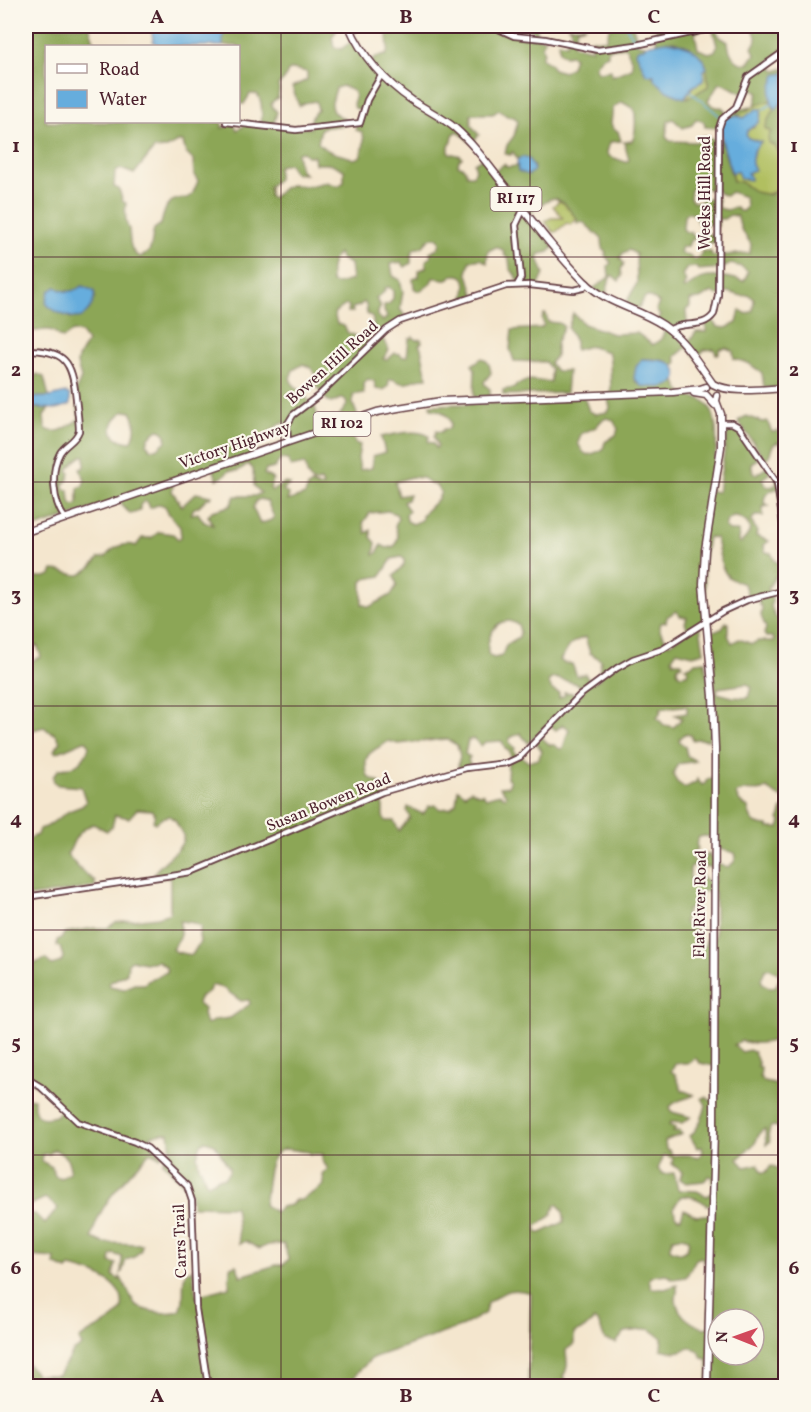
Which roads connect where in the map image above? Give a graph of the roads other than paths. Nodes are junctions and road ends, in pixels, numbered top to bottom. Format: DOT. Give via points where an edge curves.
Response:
graph roads {
  1 [pos="366,26"];
  2 [pos="389,26"];
  3 [pos="436,26"];
  4 [pos="492,26"];
  5 [pos="748,26"];
  6 [pos="350,27"];
  7 [pos="786,50"];
  8 [pos="382,74"];
  9 [pos="235,123"];
  10 [pos="524,208"];
  11 [pos="587,283"];
  12 [pos="517,285"];
  13 [pos="669,330"];
  14 [pos="26,350"];
  15 [pos="786,388"];
  16 [pos="712,391"];
  17 [pos="721,423"];
  18 [pos="288,442"];
  19 [pos="64,517"];
  20 [pos="26,531"];
  21 [pos="786,545"];
  22 [pos="786,590"];
  23 [pos="705,621"];
  24 [pos="26,897"];
  25 [pos="26,1078"];
  26 [pos="208,1386"];
  27 [pos="707,1386"];
  1 -- 6 [label="street"];
  2 -- 3 [label="street"];
  4 -- 5 [label="street" via="514,36 598,50 718,27"];
  6 -- 8 [label="main road, Flat River Road / RI 117"];
  7 -- 13 [label="street, Weeks Hill Road" via="751,75 736,107 720,124 716,312 705,322"];
  8 -- 9 [label="street" via="366,100 362,121 357,124 296,130"];
  8 -- 10 [label="main road, Flat River Road / RI 117" via="404,94 457,129"];
  10 -- 11 [label="main road, Flat River Road / RI 117"];
  10 -- 12 [label="street" via="516,225 520,278"];
  11 -- 12 [label="street, Bowen Hill Road" via="574,290"];
  11 -- 13 [label="main road, Flat River Road / RI 117" via="614,303"];
  12 -- 18 [label="street, Bowen Hill Road" via="395,324 290,419"];
  13 -- 16 [label="main road, Flat River Road / RI 117" via="695,358"];
  14 -- 19 [label="street" via="51,352 69,365 73,375 79,432 59,455 53,479"];
  15 -- 16 [label="main road, Victory Highway / RI 102"];
  16 -- 17 [label="main road, Flat River Road"];
  16 -- 18 [label="main road, Victory Highway / RI 102" via="427,403 378,412"];
  17 -- 21 [label="street" via="740,428 775,478"];
  17 -- 23 [label="main road, Flat River Road" via="704,560"];
  18 -- 19 [label="main road, Victory Highway / RI 102"];
  19 -- 20 [label="main road, Victory Highway / RI 102"];
  22 -- 23 [label="street, Susan Bowen Road" via="747,600"];
  23 -- 24 [label="street, Susan Bowen Road" via="663,649 633,659 598,681 512,762 466,768 382,792 186,874"];
  23 -- 27 [label="main road, Flat River Road" via="713,696 715,861"];
  25 -- 26 [label="street, Carrs Trail" via="78,1122 147,1149 189,1188 196,1309"];
}
